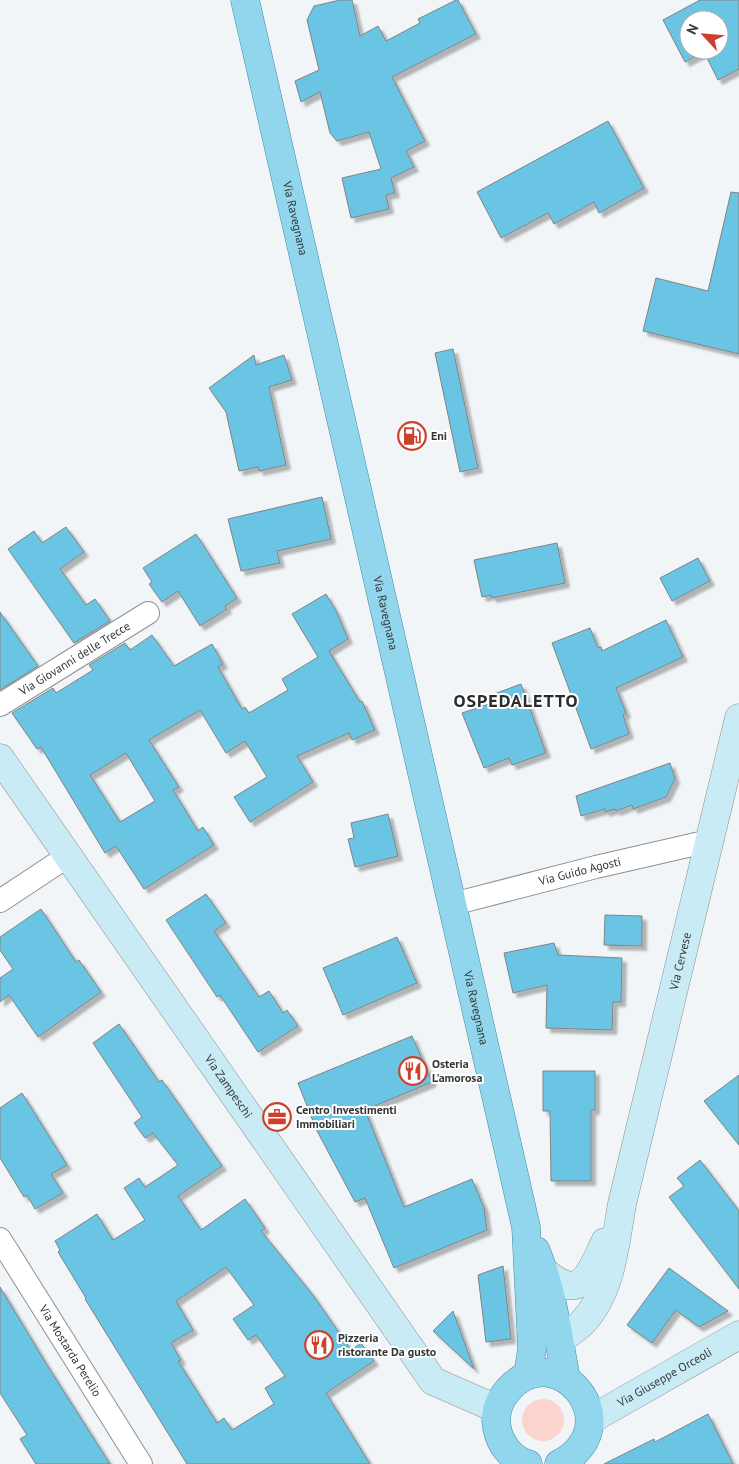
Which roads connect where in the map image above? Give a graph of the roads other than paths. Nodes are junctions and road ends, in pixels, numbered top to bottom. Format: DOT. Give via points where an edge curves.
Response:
graph roads {
  1 [pos="245,0"];
  2 [pos="148,613"];
  3 [pos="0,705"];
  4 [pos="739,718"];
  5 [pos="0,758"];
  6 [pos="709,841"];
  7 [pos="68,856"];
  8 [pos="0,901"];
  9 [pos="453,904"];
  10 [pos="622,1204"];
  11 [pos="526,1227"];
  12 [pos="0,1239"];
  13 [pos="545,1272"];
  14 [pos="739,1335"];
  15 [pos="559,1340"];
  16 [pos="528,1375"];
  17 [pos="566,1379"];
  18 [pos="497,1409"];
  19 [pos="590,1420"];
  20 [pos="515,1462"];
  21 [pos="141,1464"];
  22 [pos="559,1464"];
  1 -- 9 [label="main road, Via Ravegnana"];
  2 -- 3 [label="street, Via Giovanni delle Trecce"];
  4 -- 6 [label="street, Via Cervese"];
  5 -- 7 [label="street, Via Zampeschi"];
  6 -- 9 [label="street, Via Guido Agosti"];
  6 -- 10 [label="street, Via Cervese"];
  7 -- 8 [label="street"];
  7 -- 18 [label="street, Via Zampeschi" via="433,1381"];
  9 -- 11 [label="main road, Via Ravegnana"];
  10 -- 13 [label="street, Via Cervese" via="584,1281 575,1286 565,1286"];
  10 -- 15 [label="street, Via Cervese" via="612,1262 602,1293 581,1324"];
  11 -- 13 [label="main road, Via Ravegnana"];
  11 -- 16 [label="main road, Via Ravegnana" via="532,1349"];
  12 -- 21 [label="street, Via Mostarda Perelio"];
  13 -- 15 [label="main road, Via Ravegnana"];
  14 -- 19 [label="street, Via Giuseppe Orceoli"];
  15 -- 17 [label="main road, Via Ravegnana"];
  16 -- 17 [label="main road" via="544,1373"];
  16 -- 18 [label="main road" via="514,1383"];
  17 -- 19 [label="main road" via="583,1396"];
  18 -- 20 [label="main road" via="498,1435"];
  19 -- 22 [label="main road" via="588,1434 581,1447 571,1458"];
}
